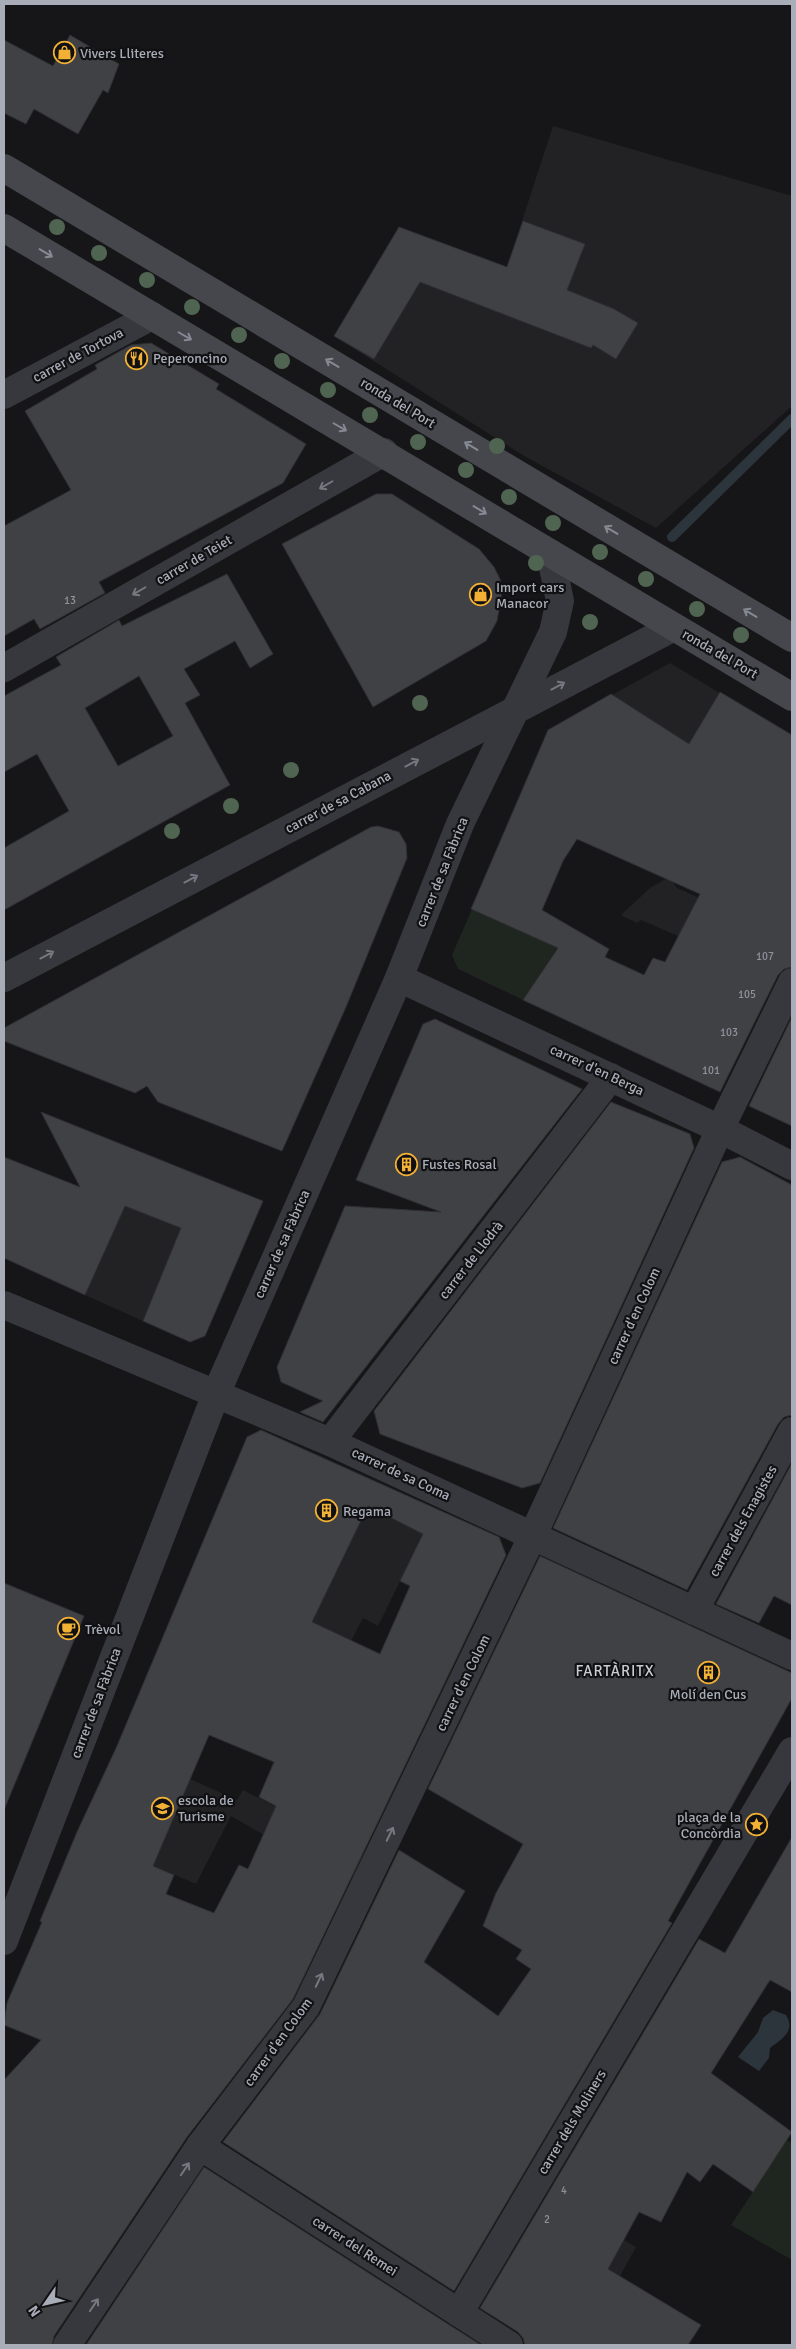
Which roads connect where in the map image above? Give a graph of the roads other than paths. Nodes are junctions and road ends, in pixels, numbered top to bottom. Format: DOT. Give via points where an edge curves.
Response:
graph roads {
  1 [pos="4,168"];
  2 [pos="4,228"];
  3 [pos="152,316"];
  4 [pos="4,394"];
  5 [pos="384,452"];
  6 [pos="550,553"];
  7 [pos="674,627"];
  8 [pos="792,638"];
  9 [pos="4,668"];
  10 [pos="792,696"];
  11 [pos="515,709"];
  12 [pos="4,978"];
  13 [pos="399,978"];
  14 [pos="792,982"];
  15 [pos="611,1077"];
  16 [pos="720,1128"];
  17 [pos="792,1166"];
  18 [pos="4,1305"];
  19 [pos="216,1394"];
  20 [pos="792,1431"];
  21 [pos="330,1442"];
  22 [pos="533,1535"];
  23 [pos="694,1611"];
  24 [pos="792,1656"];
  25 [pos="792,1751"];
  26 [pos="4,1939"];
  27 [pos="200,2146"];
  28 [pos="459,2313"];
  29 [pos="67,2345"];
  30 [pos="509,2345"];
  8 -- 1 [label="main road, ronda del Port, one-way"];
  2 -- 3 [label="main road, ronda del Port, one-way"];
  3 -- 4 [label="street, carrer de Tortova"];
  3 -- 5 [label="main road, ronda del Port, one-way"];
  5 -- 6 [label="main road, ronda del Port, one-way"];
  5 -- 9 [label="street, carrer de Teiet, one-way"];
  6 -- 7 [label="main road, ronda del Port"];
  6 -- 11 [label="street, carrer de sa Fàbrica" via="560,601 554,632"];
  7 -- 10 [label="main road, ronda del Port"];
  11 -- 7 [label="street, carrer de sa Cabana, one-way"];
  12 -- 11 [label="street, carrer de sa Cabana, one-way"];
  11 -- 13 [label="street, carrer de sa Fàbrica" via="460,824"];
  13 -- 15 [label="street, carrer d'en Berga"];
  13 -- 19 [label="street, carrer de sa Fàbrica"];
  14 -- 16 [label="street, carrer d'en Colom"];
  15 -- 16 [label="street, carrer d'en Berga"];
  15 -- 21 [label="street, carrer de Llodrà"];
  16 -- 17 [label="street, carrer d'en Berga"];
  16 -- 22 [label="street, carrer d'en Colom"];
  18 -- 19 [label="street, carrer de sa Coma"];
  19 -- 21 [label="street, carrer de sa Coma"];
  19 -- 26 [label="street, carrer de sa Fàbrica"];
  20 -- 23 [label="street, carrer dels Enagistes"];
  21 -- 22 [label="street, carrer de sa Coma"];
  22 -- 23 [label="street, carrer de sa Coma"];
  27 -- 22 [label="street, carrer d'en Colom, one-way" via="306,2007"];
  23 -- 24 [label="street, carrer de sa Coma"];
  25 -- 28 [label="street, carrer dels Moliners"];
  27 -- 28 [label="street, carrer del Remei"];
  29 -- 27 [label="street, carrer d'en Colom, one-way"];
  28 -- 30 [label="street, carrer del Remei"];
}
